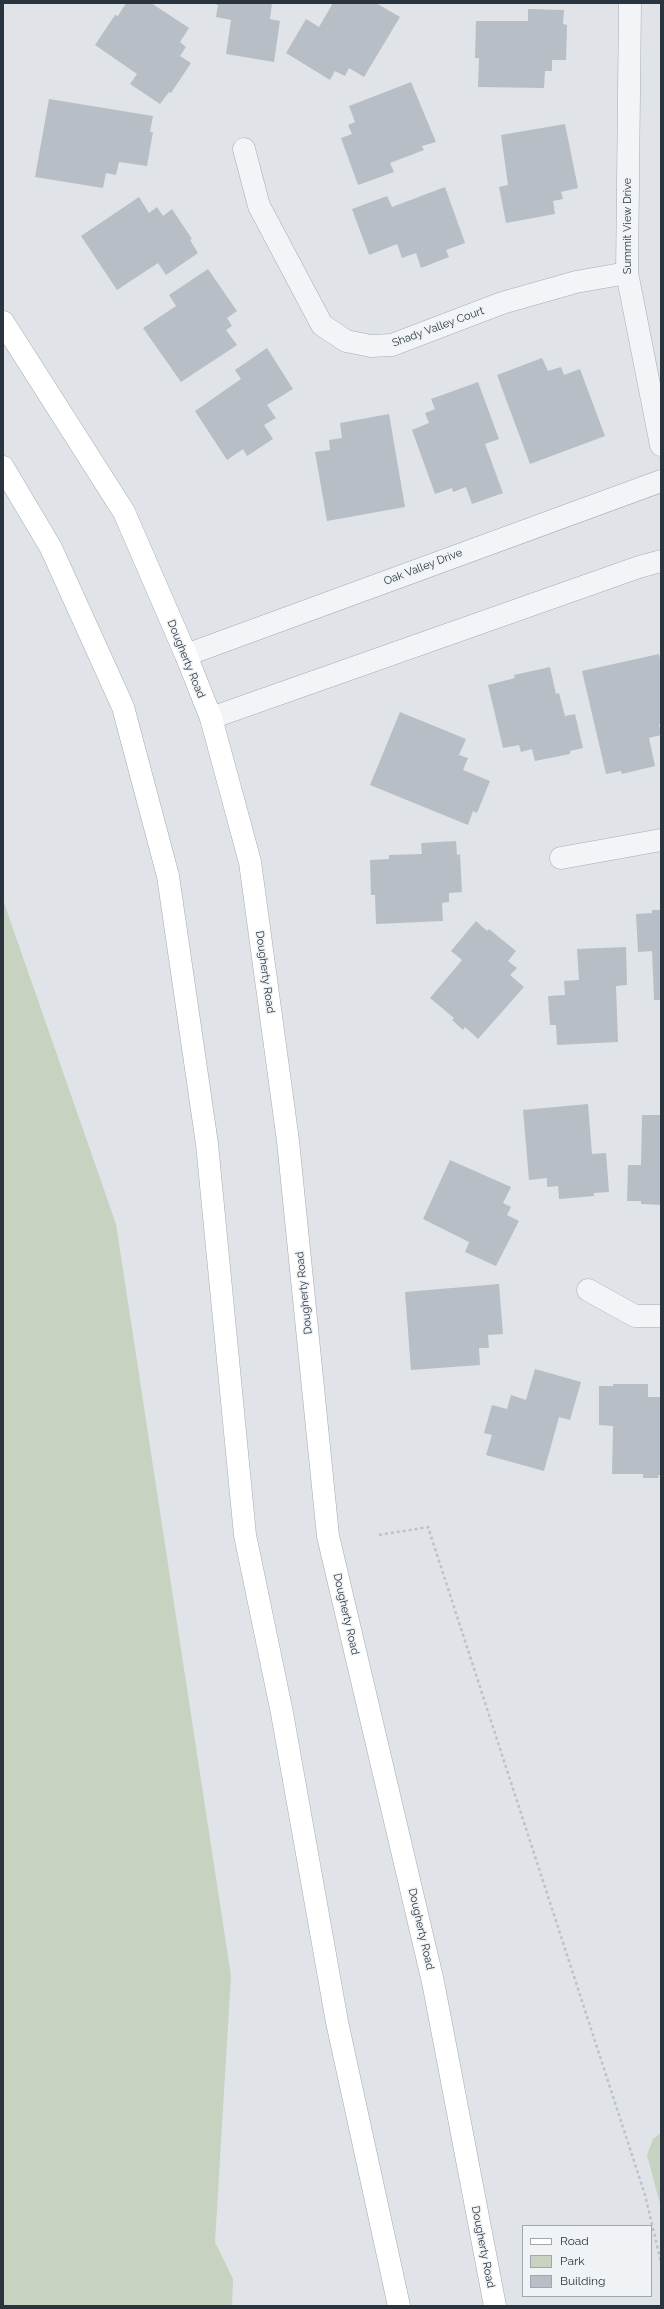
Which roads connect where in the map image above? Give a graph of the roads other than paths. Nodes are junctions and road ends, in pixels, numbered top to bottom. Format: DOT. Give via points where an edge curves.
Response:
graph roads {
  1 [pos="630,3"];
  2 [pos="244,150"];
  3 [pos="627,273"];
  4 [pos="3,322"];
  5 [pos="661,445"];
  6 [pos="3,467"];
  7 [pos="661,481"];
  8 [pos="661,561"];
  9 [pos="186,655"];
  10 [pos="210,718"];
  11 [pos="661,840"];
  12 [pos="561,858"];
  13 [pos="588,1290"];
  14 [pos="661,1316"];
  15 [pos="400,2306"];
  16 [pos="495,2306"];
  1 -- 3 [label="street, Summit View Drive"];
  2 -- 3 [label="street, Shady Valley Court" via="259,206 322,325 346,341 371,346 392,345 502,303 576,282"];
  3 -- 5 [label="street, Summit View Drive"];
  4 -- 9 [label="main road, Dougherty Road" via="124,512"];
  6 -- 15 [label="main road" via="51,548 123,707 168,876 207,1144 245,1535 282,1713 336,2017"];
  7 -- 9 [label="street, Oak Valley Drive"];
  8 -- 10 [label="street"];
  9 -- 10 [label="main road, Dougherty Road"];
  10 -- 16 [label="main road, Dougherty Road" via="250,862 288,1141 328,1536 433,1982"];
  11 -- 12 [label="street"];
  13 -- 14 [label="street" via="635,1316"];
}
